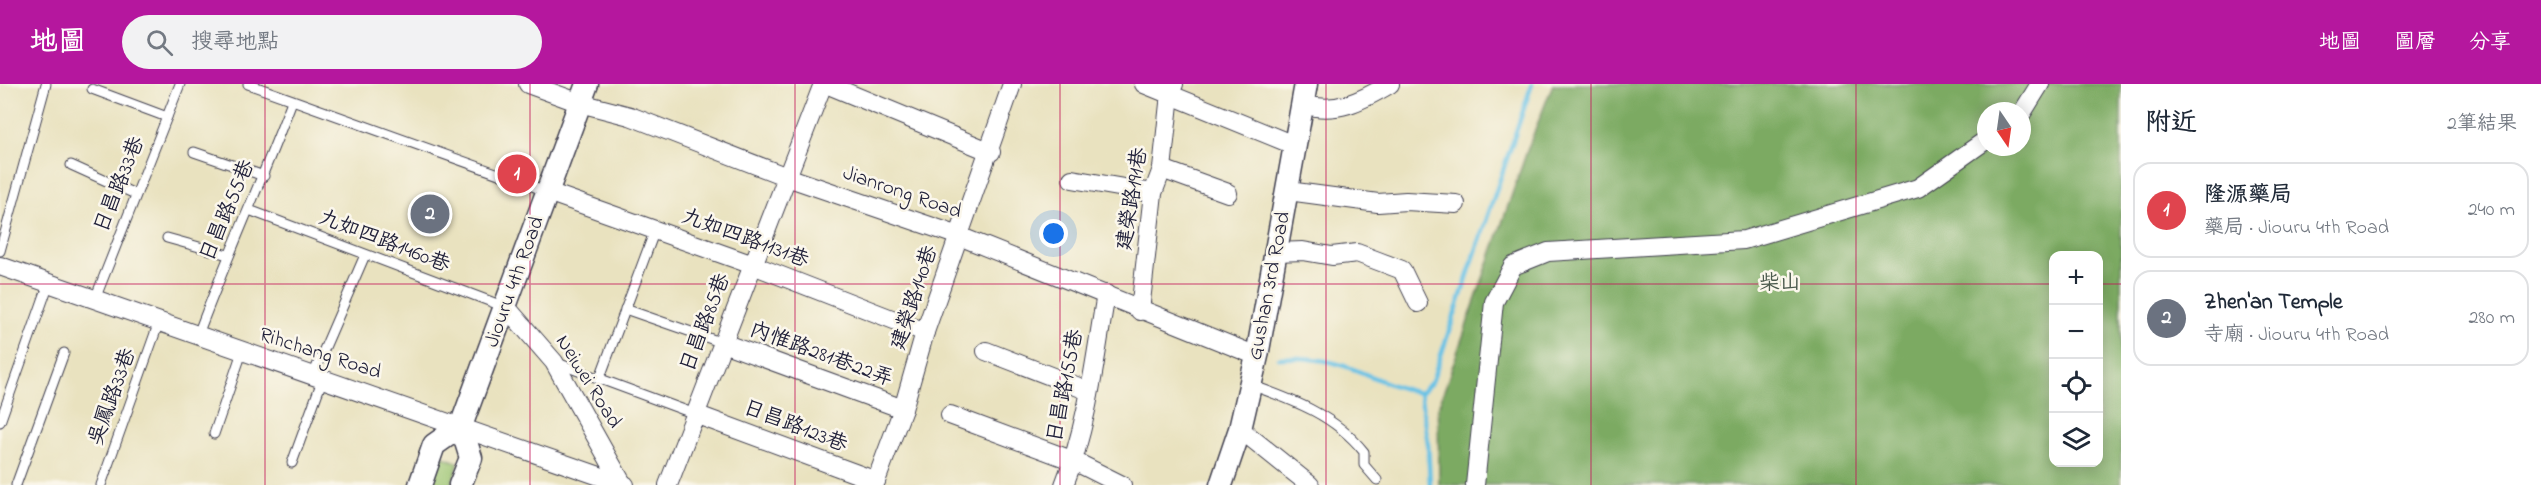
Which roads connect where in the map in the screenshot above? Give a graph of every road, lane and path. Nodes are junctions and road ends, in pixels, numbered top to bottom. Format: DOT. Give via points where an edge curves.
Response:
graph roads {
  1 [pos="46,84"];
  2 [pos="117,84"];
  3 [pos="180,84"];
  4 [pos="248,84"];
  5 [pos="528,84"];
  6 [pos="599,84"];
  7 [pos="825,84"];
  8 [pos="1012,84"];
  9 [pos="1144,84"];
  10 [pos="1390,84"];
  11 [pos="2040,84"];
  12 [pos="92,89"];
  13 [pos="1172,89"];
  14 [pos="580,90"];
  15 [pos="1305,94"];
  16 [pos="112,95"];
  17 [pos="292,100"];
  18 [pos="2029,102"];
  19 [pos="167,117"];
  20 [pos="1296,146"];
  21 [pos="1977,146"];
  22 [pos="194,152"];
  23 [pos="991,152"];
  24 [pos="71,165"];
  25 [pos="1162,169"];
  26 [pos="264,176"];
  27 [pos="787,177"];
  28 [pos="1072,179"];
  29 [pos="1287,191"];
  30 [pos="548,192"];
  31 [pos="1153,193"];
  32 [pos="1228,193"];
  33 [pos="135,194"];
  34 [pos="1456,204"];
  35 [pos="249,210"];
  36 [pos="655,230"];
  37 [pos="959,236"];
  38 [pos="166,238"];
  39 [pos="0,251"];
  40 [pos="1276,252"];
  41 [pos="228,255"];
  42 [pos="365,255"];
  43 [pos="753,265"];
  44 [pos="0,266"];
  45 [pos="49,283"];
  46 [pos="1106,294"];
  47 [pos="95,299"];
  48 [pos="1418,303"];
  49 [pos="507,308"];
  50 [pos="625,309"];
  51 [pos="1140,311"];
  52 [pos="159,322"];
  53 [pos="925,332"];
  54 [pos="197,337"];
  55 [pos="723,343"];
  56 [pos="986,351"];
  57 [pos="242,352"];
  58 [pos="64,353"];
  59 [pos="1257,356"];
  60 [pos="554,362"];
  61 [pos="318,377"];
  62 [pos="600,380"];
  63 [pos="1251,385"];
  64 [pos="1089,392"];
  65 [pos="903,410"];
  66 [pos="695,414"];
  67 [pos="950,415"];
  68 [pos="0,422"];
  69 [pos="461,426"];
  70 [pos="1240,429"];
  71 [pos="214,434"];
  72 [pos="1074,461"];
  73 [pos="292,463"];
  74 [pos="1377,480"];
  75 [pos="875,483"];
  76 [pos="16,485"];
  77 [pos="101,485"];
  78 [pos="420,485"];
  79 [pos="460,485"];
  80 [pos="624,485"];
  81 [pos="668,485"];
  82 [pos="1064,485"];
  83 [pos="1122,485"];
  84 [pos="1221,485"];
  85 [pos="1310,485"];
  86 [pos="1475,485"];
  1 -- 39 [label="lane"];
  2 -- 16 [label="lane"];
  3 -- 19 [label="lane, 日昌路33巷"];
  4 -- 17 [label="lane"];
  5 -- 14 [label="street, Jianrong Road"];
  6 -- 14 [label="street, Jiouru 4th Road"];
  7 -- 23 [label="street"];
  7 -- 27 [label="street, 日昌路85巷"];
  8 -- 23 [label="street, 建榮路140巷"];
  9 -- 13 [label="street"];
  10 -- 15 [label="street" via="1364,100 1329,109"];
  11 -- 18 [label="street"];
  12 -- 16 [label="lane"];
  13 -- 20 [label="street"];
  13 -- 25 [label="street, 建榮路191巷"];
  14 -- 27 [label="street, Jianrong Road" via="630,116"];
  14 -- 30 [label="street, Jiouru 4th Road"];
  15 -- 20 [label="street, Gushan 3rd Road"];
  16 -- 19 [label="lane"];
  17 -- 26 [label="lane, 日昌路55巷"];
  17 -- 30 [label="lane"];
  19 -- 33 [label="lane, 日昌路33巷"];
  20 -- 29 [label="street, Gushan 3rd Road"];
  21 -- 86 [label="street" via="1918,188 1744,240 1548,252 1513,266 1494,302"];
  22 -- 26 [label="lane"];
  23 -- 37 [label="street, 建榮路140巷"];
  24 -- 33 [label="lane"];
  25 -- 31 [label="street, 建榮路191巷"];
  25 -- 32 [label="street"];
  26 -- 35 [label="lane, 日昌路55巷"];
  27 -- 37 [label="street, Jianrong Road"];
  27 -- 43 [label="street, 日昌路85巷"];
  28 -- 31 [label="street"];
  29 -- 34 [label="street" via="1378,203"];
  29 -- 40 [label="street, Gushan 3rd Road"];
  30 -- 36 [label="street, 九如四路1131巷"];
  30 -- 49 [label="street, Jiouru 4th Road"];
  31 -- 51 [label="street, 建榮路191巷"];
  33 -- 47 [label="lane, 日昌路33巷"];
  35 -- 41 [label="lane, 日昌路55巷"];
  35 -- 42 [label="lane, 九如四路1460巷"];
  36 -- 43 [label="street, 九如四路1131巷"];
  36 -- 50 [label="lane"];
  37 -- 46 [label="street, Jianrong Road"];
  37 -- 53 [label="street, 建榮路140巷"];
  38 -- 41 [label="lane"];
  40 -- 48 [label="street" via="1332,256 1357,253 1402,270"];
  40 -- 59 [label="street, Gushan 3rd Road"];
  41 -- 54 [label="lane, 日昌路55巷"];
  42 -- 49 [label="lane, 九如四路1460巷"];
  42 -- 61 [label="lane"];
  43 -- 53 [label="street, 九如四路1131巷"];
  43 -- 55 [label="street, 日昌路85巷"];
  44 -- 45 [label="street, Rihchang Road"];
  45 -- 47 [label="street, Rihchang Road"];
  45 -- 68 [label="lane"];
  46 -- 51 [label="street, Jianrong Road"];
  46 -- 64 [label="street, 日昌路155巷"];
  47 -- 52 [label="street, Rihchang Road"];
  49 -- 60 [label="street, Neiwei Road"];
  49 -- 69 [label="street, Jiouru 4th Road"];
  50 -- 55 [label="lane"];
  50 -- 62 [label="lane"];
  51 -- 59 [label="street, Jianrong Road"];
  52 -- 54 [label="street, Rihchang Road"];
  52 -- 77 [label="lane, 吳鳳路33巷"];
  53 -- 65 [label="street, 建榮路140巷"];
  54 -- 57 [label="street, Rihchang Road"];
  55 -- 65 [label="street, 內惟路281巷22弄"];
  55 -- 66 [label="street, 日昌路85巷"];
  56 -- 64 [label="street"];
  57 -- 61 [label="street, Rihchang Road"];
  57 -- 71 [label="lane"];
  58 -- 76 [label="lane"];
  59 -- 63 [label="street, Gushan 3rd Road"];
  60 -- 62 [label="lane"];
  60 -- 80 [label="street, Neiwei Road"];
  61 -- 69 [label="street, Rihchang Road"];
  61 -- 73 [label="lane"];
  62 -- 66 [label="lane"];
  63 -- 70 [label="street, Gushan 3rd Road"];
  63 -- 74 [label="lane" via="1306,405 1344,431 1364,452 1364,465"];
  64 -- 72 [label="street, 日昌路155巷"];
  65 -- 75 [label="street, 建榮路140巷"];
  66 -- 75 [label="street, 日昌路123巷"];
  66 -- 81 [label="street, 日昌路85巷"];
  67 -- 72 [label="street"];
  69 -- 78 [label="street" via="434,445"];
  69 -- 79 [label="street" via="471,458"];
  69 -- 80 [label="street, Rihchang Road"];
  70 -- 84 [label="street, Gushan 3rd Road"];
  70 -- 85 [label="street"];
  72 -- 82 [label="street, 日昌路155巷"];
  72 -- 83 [label="street"];
}
